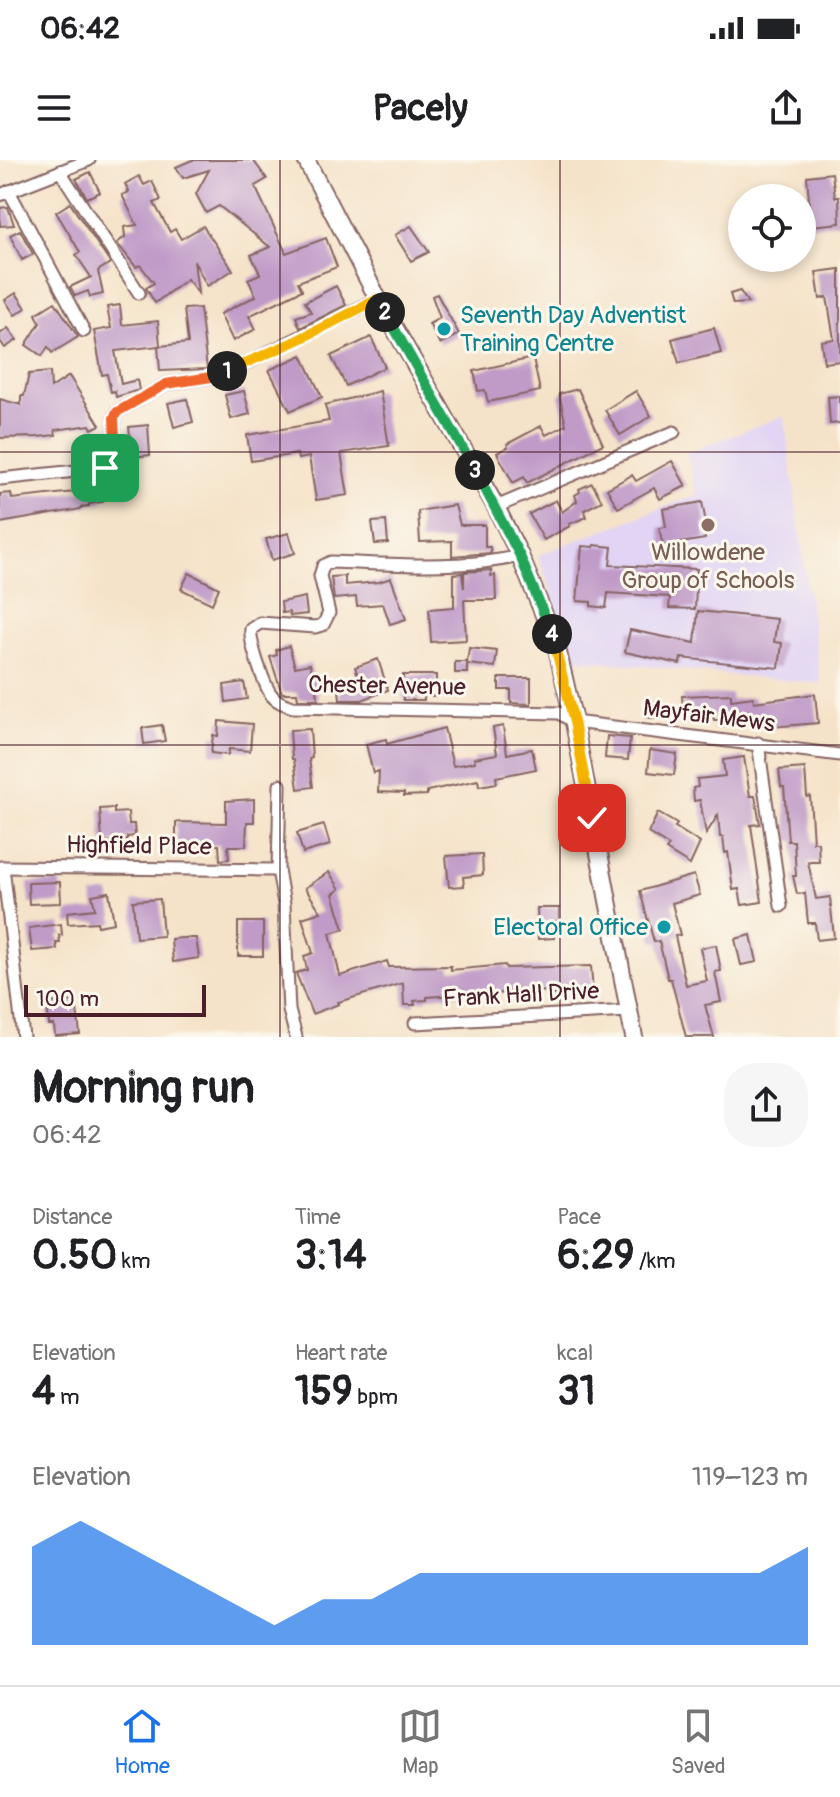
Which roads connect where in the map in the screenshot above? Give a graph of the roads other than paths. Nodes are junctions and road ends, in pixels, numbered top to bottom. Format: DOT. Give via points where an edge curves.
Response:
graph roads {
  1 [pos="89,160"];
  2 [pos="306,160"];
  3 [pos="60,171"];
  4 [pos="4,193"];
  5 [pos="139,293"];
  6 [pos="378,299"];
  7 [pos="84,331"];
  8 [pos="674,432"];
  9 [pos="0,479"];
  10 [pos="496,507"];
  11 [pos="520,556"];
  12 [pos="574,722"];
  13 [pos="758,743"];
  14 [pos="840,755"];
  15 [pos="280,785"];
  16 [pos="2,867"];
  17 [pos="278,870"];
  18 [pos="781,906"];
  19 [pos="629,1011"];
  20 [pos="415,1023"];
  21 [pos="23,1037"];
  22 [pos="296,1037"];
  23 [pos="634,1037"];
  1 -- 3 [label="street"];
  2 -- 6 [label="main road"];
  3 -- 4 [label="street"];
  3 -- 5 [label="street"];
  4 -- 7 [label="street"];
  6 -- 9 [label="street" via="251,361 211,377 166,384 117,412 116,457 105,468"];
  6 -- 10 [label="main road"];
  8 -- 10 [label="street"];
  10 -- 11 [label="main road"];
  11 -- 12 [label="main road" via="556,644"];
  11 -- 12 [label="street, Chester Avenue" via="495,562 331,562 320,576 329,613 323,625 260,623 251,629 251,638 270,693 293,707 559,713"];
  12 -- 13 [label="street, Mayfair Mews"];
  12 -- 19 [label="main road"];
  13 -- 14 [label="street, Mayfair Mews"];
  13 -- 18 [label="street"];
  15 -- 17 [label="street"];
  16 -- 17 [label="street, Highfield Place"];
  16 -- 21 [label="street"];
  17 -- 22 [label="street" via="289,1010"];
  19 -- 20 [label="street, Frank Hall Drive"];
  19 -- 23 [label="main road"];
}
